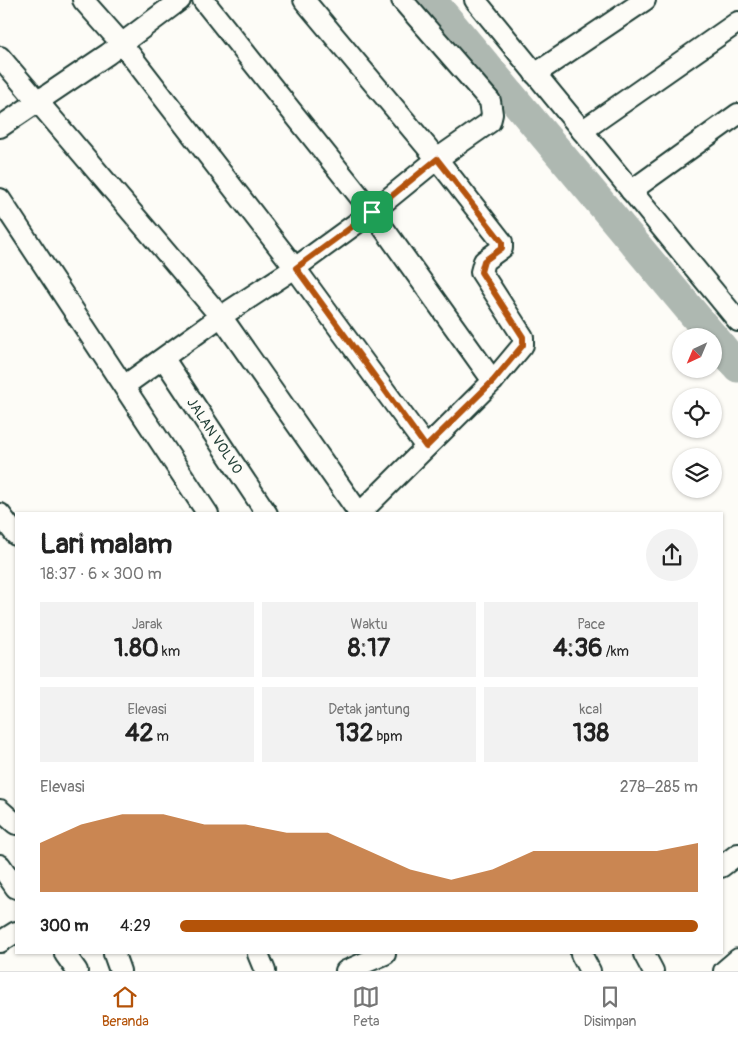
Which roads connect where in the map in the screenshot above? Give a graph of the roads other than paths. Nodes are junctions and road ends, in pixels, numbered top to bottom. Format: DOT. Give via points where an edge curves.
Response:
graph roads {
  1 [pos="82,0"];
  2 [pos="180,0"];
  3 [pos="203,0"];
  4 [pos="304,0"];
  5 [pos="402,0"];
  6 [pos="475,0"];
  7 [pos="645,0"];
  8 [pos="738,22"];
  9 [pos="122,44"];
  10 [pos="0,57"];
  11 [pos="535,74"];
  12 [pos="36,102"];
  13 [pos="738,114"];
  14 [pos="3,118"];
  15 [pos="582,131"];
  16 [pos="437,159"];
  17 [pos="631,191"];
  18 [pos="0,199"];
  19 [pos="372,212"];
  20 [pos="296,268"];
  21 [pos="220,317"];
  22 [pos="738,321"];
  23 [pos="164,359"];
  24 [pos="493,381"];
  25 [pos="124,386"];
  26 [pos="426,447"];
  27 [pos="207,512"];
  28 [pos="265,512"];
  29 [pos="358,512"];
  30 [pos="360,512"];
  31 [pos="0,514"];
  32 [pos="15,534"];
  33 [pos="0,810"];
  34 [pos="15,823"];
  35 [pos="738,854"];
  36 [pos="0,865"];
  37 [pos="723,866"];
  38 [pos="15,887"];
  39 [pos="15,933"];
  40 [pos="0,942"];
  41 [pos="65,954"];
  42 [pos="114,954"];
  43 [pos="258,954"];
  44 [pos="385,954"];
  45 [pos="581,954"];
  46 [pos="644,954"];
  47 [pos="738,959"];
  48 [pos="77,971"];
  49 [pos="120,971"];
  50 [pos="265,971"];
  51 [pos="346,971"];
  52 [pos="590,971"];
  53 [pos="653,971"];
  54 [pos="724,971"];
  1 -- 9 [label="street"];
  2 -- 9 [label="street"];
  3 -- 19 [label="street"];
  4 -- 16 [label="street"];
  5 -- 16 [label="street" via="492,107 490,122"];
  6 -- 11 [label="street"];
  7 -- 11 [label="street"];
  8 -- 15 [label="street"];
  9 -- 12 [label="street"];
  9 -- 20 [label="street"];
  10 -- 12 [label="street"];
  11 -- 15 [label="street"];
  12 -- 14 [label="street"];
  12 -- 21 [label="street"];
  13 -- 17 [label="street"];
  15 -- 17 [label="street"];
  16 -- 19 [label="street"];
  16 -- 24 [label="street" via="502,245 484,261 481,272 520,330 523,345"];
  17 -- 22 [label="street"];
  18 -- 25 [label="street"];
  19 -- 20 [label="street"];
  19 -- 24 [label="street"];
  20 -- 21 [label="street"];
  20 -- 26 [label="street"];
  21 -- 23 [label="street"];
  21 -- 29 [label="street"];
  23 -- 25 [label="street"];
  23 -- 28 [label="street, JALAN VOLVO"];
  24 -- 26 [label="street"];
  25 -- 27 [label="street"];
  26 -- 30 [label="street"];
  31 -- 32 [label="street"];
  33 -- 34 [label="street"];
  35 -- 37 [label="street"];
  36 -- 38 [label="street"];
  39 -- 40 [label="street"];
  41 -- 48 [label="street"];
  42 -- 49 [label="street"];
  43 -- 50 [label="street"];
  44 -- 51 [label="street"];
  45 -- 52 [label="street"];
  46 -- 53 [label="street"];
  47 -- 54 [label="street"];
}
